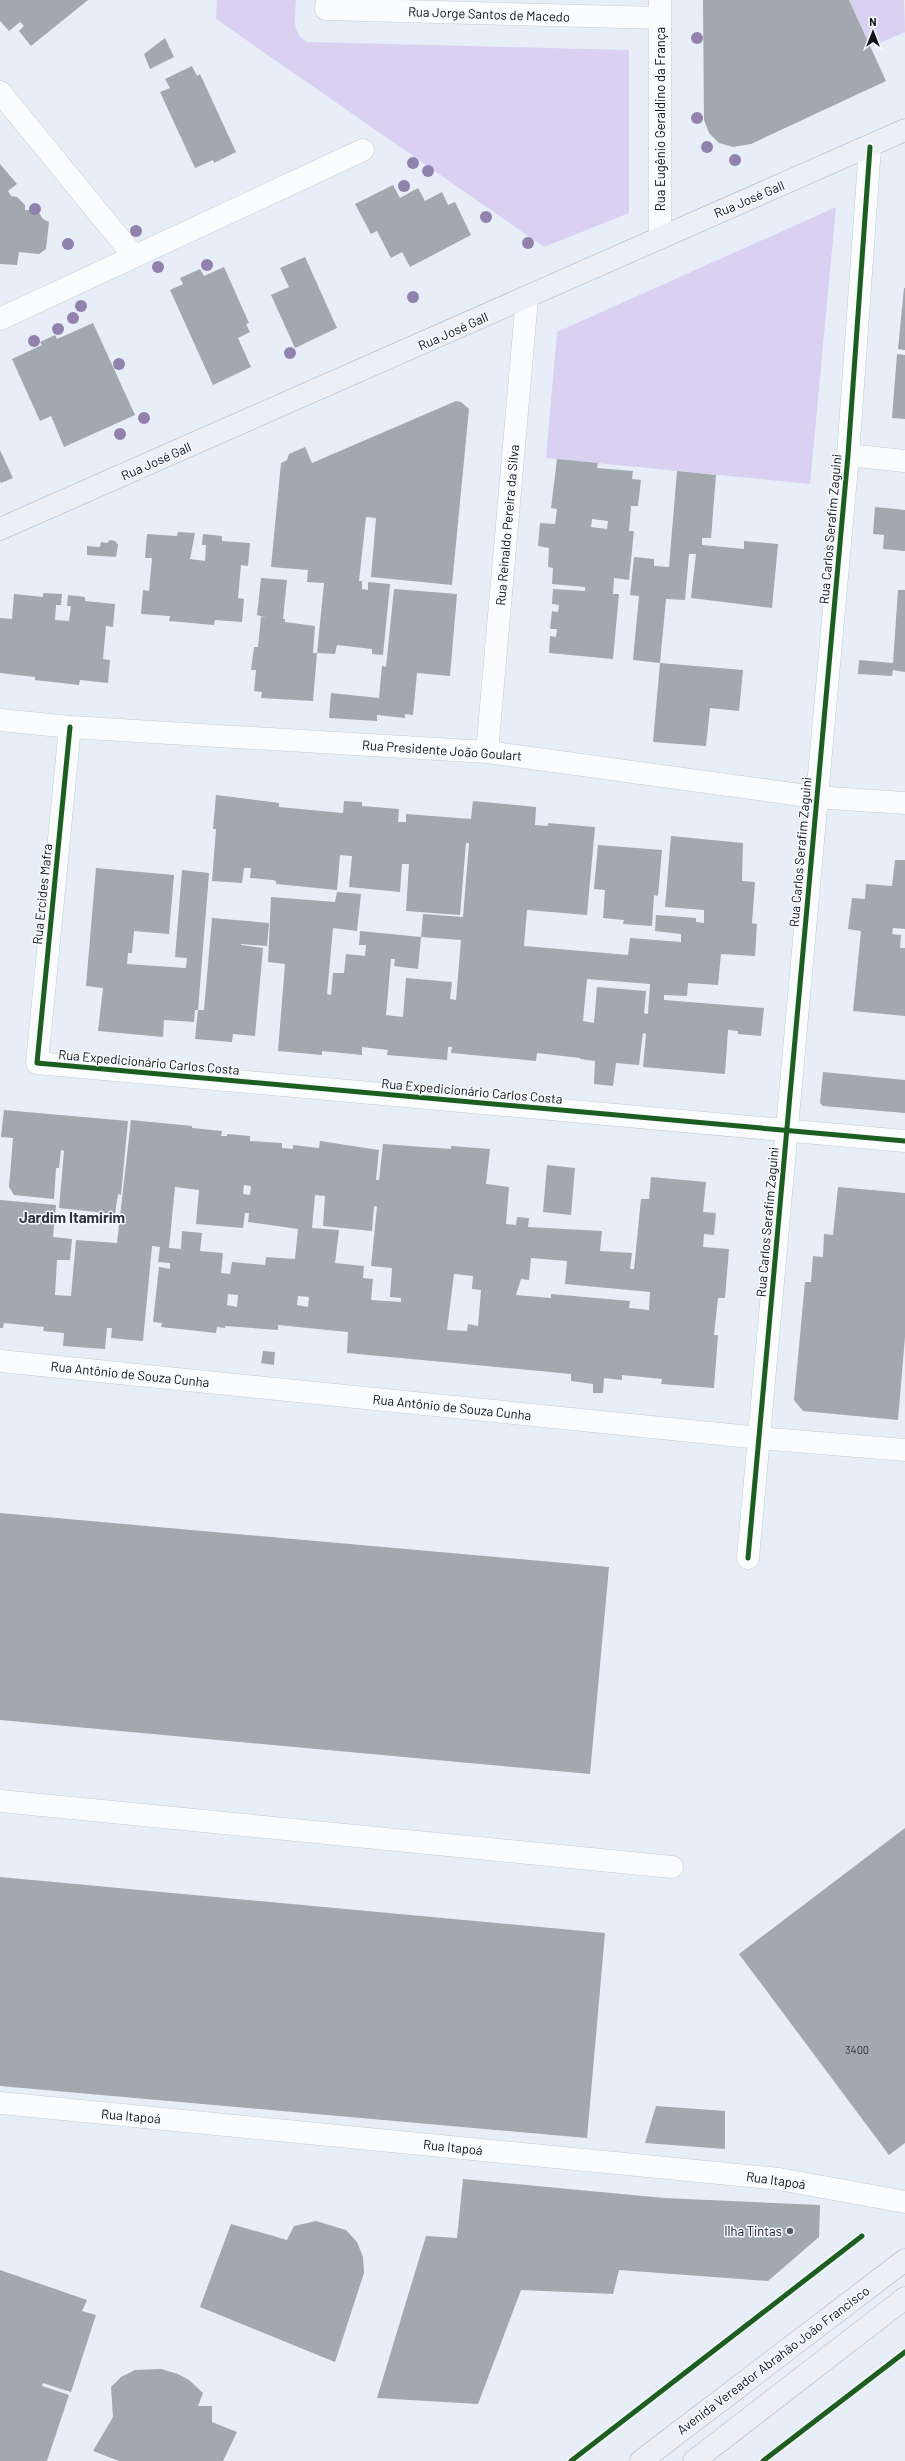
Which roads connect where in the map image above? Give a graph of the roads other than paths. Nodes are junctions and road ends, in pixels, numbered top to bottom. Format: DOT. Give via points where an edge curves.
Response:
graph roads {
  1 [pos="327,0"];
  2 [pos="660,9"];
  3 [pos="0,92"];
  4 [pos="905,130"];
  5 [pos="870,147"];
  6 [pos="363,150"];
  7 [pos="660,238"];
  8 [pos="134,255"];
  9 [pos="527,298"];
  10 [pos="0,319"];
  11 [pos="848,455"];
  12 [pos="905,461"];
  13 [pos="0,529"];
  14 [pos="0,720"];
  15 [pos="70,727"];
  16 [pos="488,752"];
  17 [pos="815,797"];
  18 [pos="905,804"];
  19 [pos="37,1063"];
  20 [pos="786,1131"];
  21 [pos="905,1141"];
  22 [pos="0,1361"];
  23 [pos="760,1438"];
  24 [pos="905,1450"];
  25 [pos="748,1558"];
  26 [pos="0,1801"];
  27 [pos="672,1867"];
  28 [pos="0,2103"];
  29 [pos="905,2202"];
  30 [pos="905,2260"];
  31 [pos="905,2298"];
  32 [pos="641,2461"];
  33 [pos="694,2461"];
  1 -- 2 [label="street, Rua Jorge Santos de Macedo" via="326,9"];
  2 -- 7 [label="street, Rua Eugênio Geraldino da França"];
  3 -- 8 [label="street"];
  4 -- 5 [label="main road, Rua José Gall"];
  5 -- 7 [label="main road, Rua José Gall"];
  5 -- 11 [label="street, Rua Carlos Serafim Zaguini"];
  6 -- 8 [label="street"];
  7 -- 9 [label="main road, Rua José Gall"];
  8 -- 10 [label="street"];
  9 -- 13 [label="main road, Rua José Gall"];
  9 -- 16 [label="street, Rua Reinaldo Pereira da Silva"];
  11 -- 12 [label="street"];
  11 -- 17 [label="street, Rua Carlos Serafim Zaguini"];
  14 -- 15 [label="street, Rua Presidente João Goulart"];
  15 -- 16 [label="street, Rua Presidente João Goulart"];
  15 -- 19 [label="street, Rua Ercides Mafra"];
  16 -- 17 [label="street, Rua Presidente João Goulart"];
  17 -- 18 [label="street, Rua Presidente João Goulart"];
  17 -- 20 [label="street, Rua Carlos Serafim Zaguini"];
  19 -- 20 [label="street, Rua Expedicionário Carlos Costa"];
  20 -- 21 [label="street, Rua Expedicionário Carlos Costa"];
  20 -- 23 [label="street, Rua Carlos Serafim Zaguini"];
  22 -- 23 [label="street, Rua Antônio de Souza Cunha"];
  23 -- 24 [label="street, Rua Antônio de Souza Cunha"];
  23 -- 25 [label="street, Rua Carlos Serafim Zaguini"];
  26 -- 27 [label="street"];
  28 -- 29 [label="street, Rua Itapoá" via="779,2179"];
  30 -- 32 [label="main road, Avenida Vereador Abrahão João Francisco"];
  31 -- 33 [label="main road"];
}
